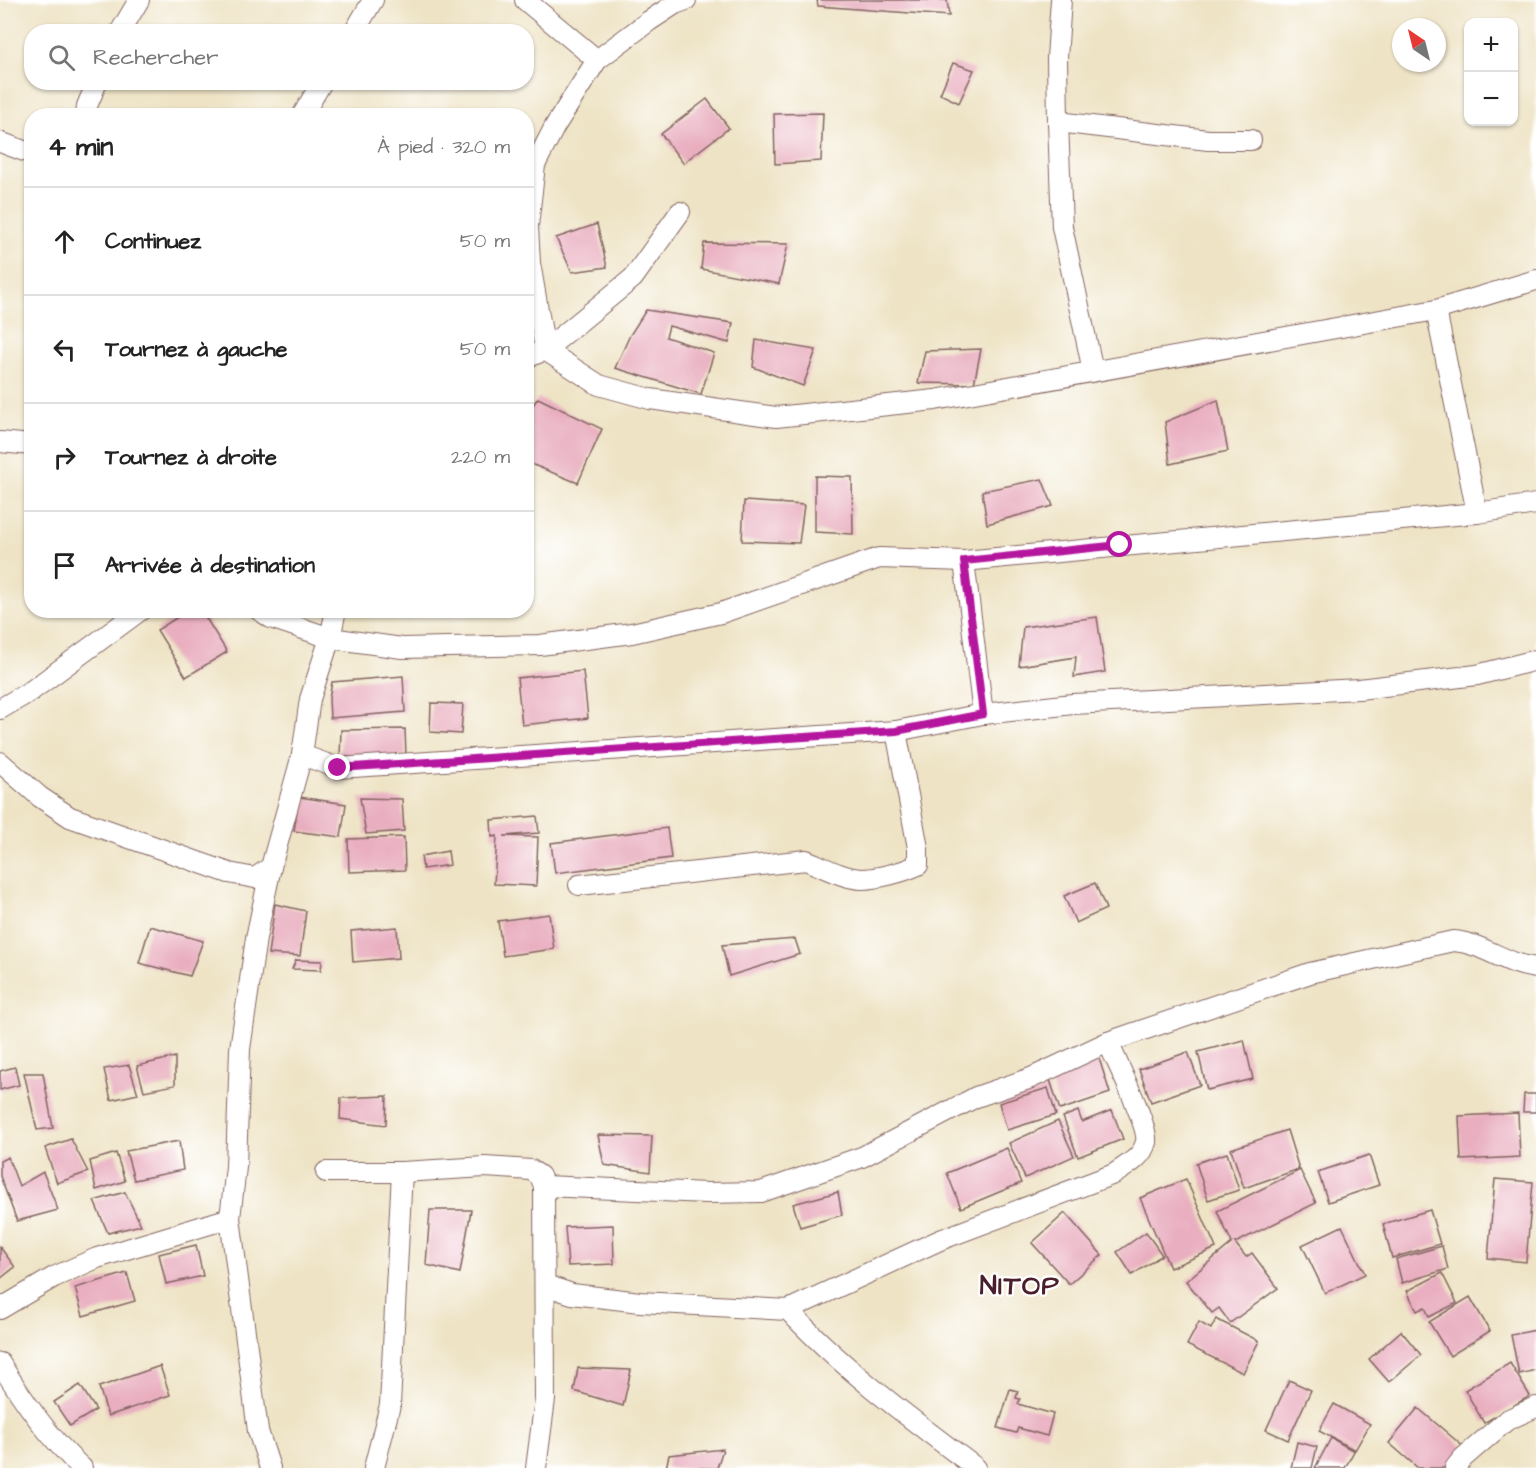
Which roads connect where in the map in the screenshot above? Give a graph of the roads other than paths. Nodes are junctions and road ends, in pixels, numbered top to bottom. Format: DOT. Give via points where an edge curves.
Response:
graph roads {
  1 [pos="139,0"];
  2 [pos="373,0"];
  3 [pos="525,0"];
  4 [pos="686,0"];
  5 [pos="1061,0"];
  6 [pos="125,24"];
  7 [pos="359,24"];
  8 [pos="597,60"];
  9 [pos="94,90"];
  10 [pos="317,90"];
  11 [pos="87,108"];
  12 [pos="307,108"];
  13 [pos="1058,122"];
  14 [pos="1251,140"];
  15 [pos="0,142"];
  16 [pos="24,151"];
  17 [pos="534,174"];
  18 [pos="680,212"];
  19 [pos="1536,280"];
  20 [pos="534,286"];
  21 [pos="1436,310"];
  22 [pos="545,350"];
  23 [pos="534,355"];
  24 [pos="1093,371"];
  25 [pos="0,442"];
  26 [pos="24,445"];
  27 [pos="1536,504"];
  28 [pos="1477,513"];
  29 [pos="964,561"];
  30 [pos="130,618"];
  31 [pos="271,618"];
  32 [pos="334,618"];
  33 [pos="330,638"];
  34 [pos="1536,660"];
  35 [pos="0,709"];
  36 [pos="983,714"];
  37 [pos="896,731"];
  38 [pos="302,754"];
  39 [pos="0,762"];
  40 [pos="271,867"];
  41 [pos="579,885"];
  42 [pos="1536,968"];
  43 [pos="1108,1042"];
  44 [pos="326,1172"];
  45 [pos="402,1172"];
  46 [pos="544,1186"];
  47 [pos="230,1218"];
  48 [pos="545,1285"];
  49 [pos="0,1309"];
  50 [pos="788,1310"];
  51 [pos="0,1363"];
  52 [pos="1536,1407"];
  53 [pos="82,1468"];
  54 [pos="270,1468"];
  55 [pos="374,1468"];
  56 [pos="536,1468"];
  57 [pos="976,1468"];
  58 [pos="1455,1468"];
  1 -- 6 [label="street"];
  2 -- 7 [label="street"];
  3 -- 8 [label="street"];
  4 -- 8 [label="street" via="649,21"];
  5 -- 13 [label="street"];
  8 -- 17 [label="street" via="555,126"];
  9 -- 11 [label="street"];
  10 -- 12 [label="street"];
  13 -- 14 [label="street" via="1208,140"];
  13 -- 24 [label="street" via="1062,227"];
  15 -- 16 [label="street"];
  18 -- 22 [label="street" via="633,278"];
  19 -- 21 [label="street"];
  20 -- 22 [label="street"];
  21 -- 24 [label="street"];
  21 -- 28 [label="street"];
  22 -- 23 [label="street"];
  22 -- 24 [label="street" via="609,388 650,399 776,417 935,399"];
  25 -- 26 [label="street"];
  27 -- 28 [label="street"];
  28 -- 29 [label="street"];
  29 -- 33 [label="street" via="879,558 721,613 633,633 540,645 402,648"];
  29 -- 36 [label="street"];
  30 -- 35 [label="street" via="31,691"];
  31 -- 33 [label="street"];
  32 -- 33 [label="street"];
  33 -- 38 [label="street" via="310,699"];
  34 -- 36 [label="street" via="1477,675 1359,689 1073,704"];
  36 -- 37 [label="street"];
  37 -- 38 [label="street" via="338,768"];
  37 -- 41 [label="street" via="918,848 918,865 906,871 861,879 806,860"];
  38 -- 40 [label="street"];
  39 -- 40 [label="street" via="70,817 105,831 229,873 255,878"];
  40 -- 47 [label="street" via="240,1048"];
  42 -- 43 [label="street" via="1509,962 1472,944 1453,941 1310,973"];
  43 -- 46 [label="street" via="1031,1078 976,1097 862,1157 761,1192"];
  43 -- 50 [label="street" via="1143,1124 1146,1141 1138,1158 1114,1174 940,1240"];
  44 -- 45 [label="street"];
  45 -- 46 [label="street" via="485,1167 531,1170 540,1176"];
  45 -- 55 [label="street" via="390,1405"];
  46 -- 48 [label="street"];
  47 -- 49 [label="street" via="97,1258 54,1277"];
  47 -- 54 [label="street" via="258,1431"];
  48 -- 50 [label="street" via="572,1294 640,1302"];
  48 -- 56 [label="street" via="545,1399"];
  50 -- 57 [label="street" via="890,1403"];
  51 -- 53 [label="street" via="60,1449"];
  52 -- 58 [label="street" via="1507,1420"];
}
